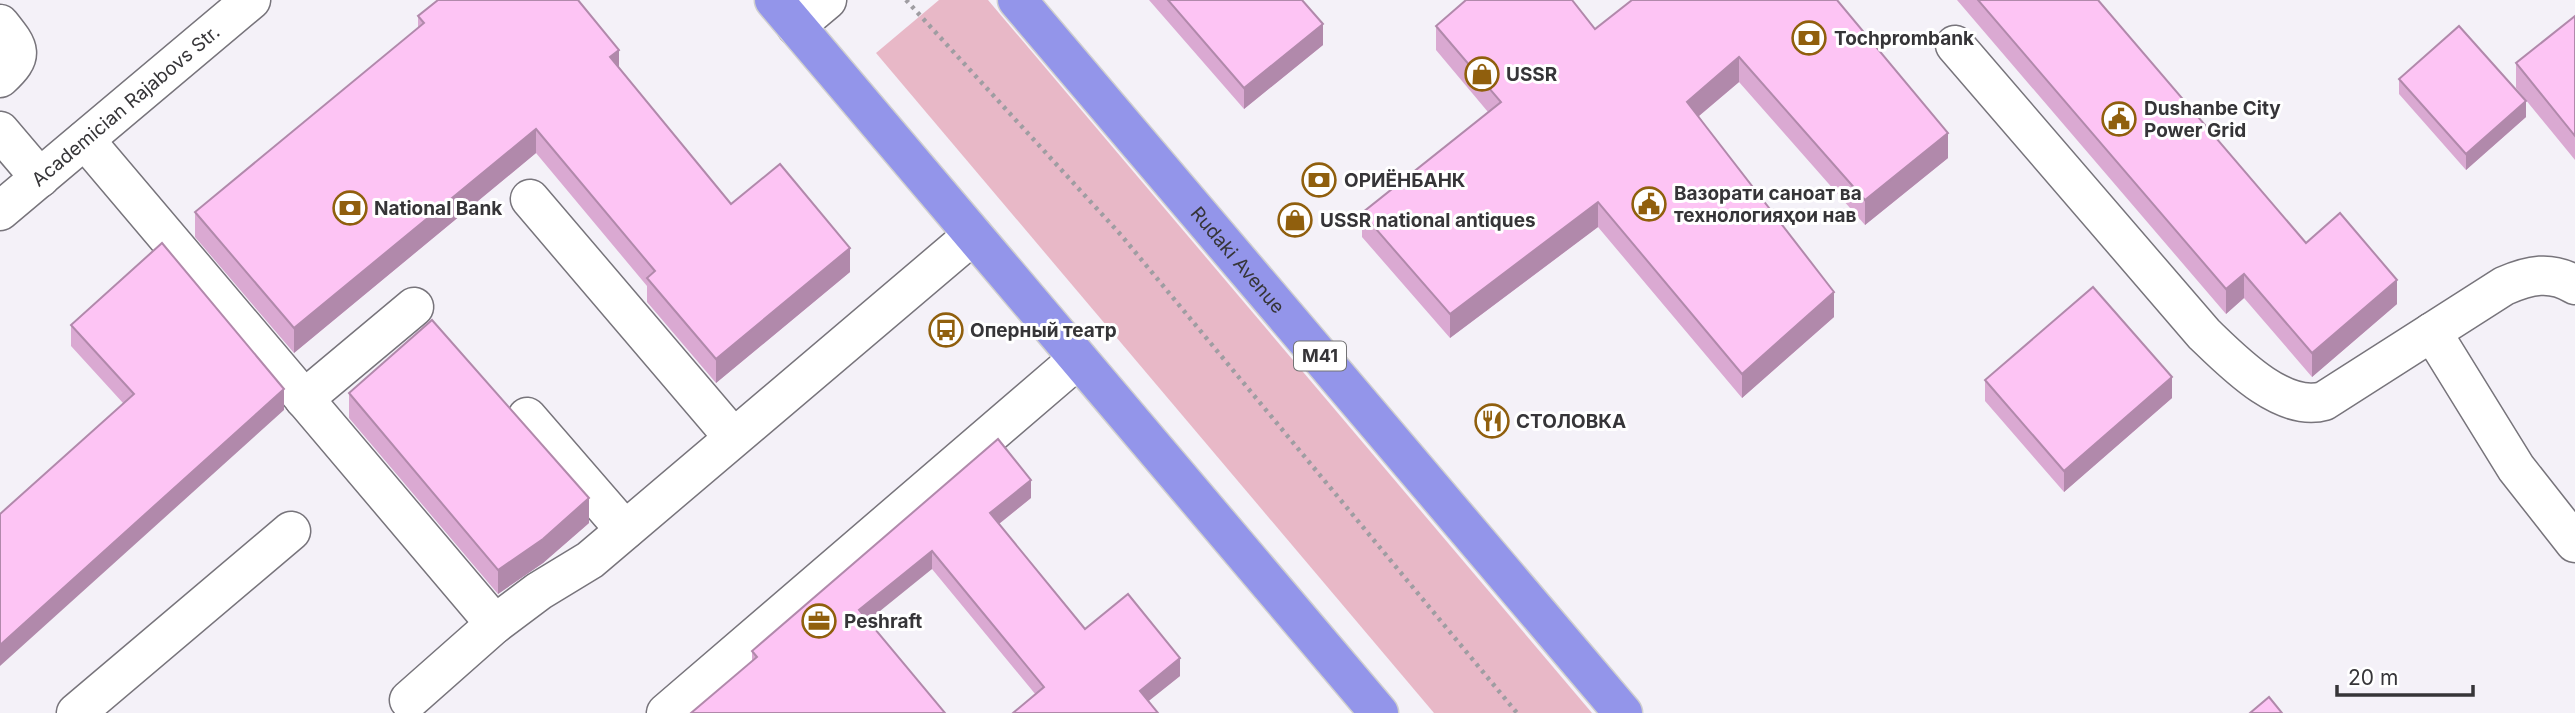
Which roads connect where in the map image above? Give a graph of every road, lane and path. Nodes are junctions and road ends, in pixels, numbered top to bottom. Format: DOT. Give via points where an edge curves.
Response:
graph roads {
  1 [pos="251,0"];
  2 [pos="827,0"];
  3 [pos="906,0"];
  4 [pos="1017,0"];
  5 [pos="785,13"];
  6 [pos="0,24"];
  7 [pos="1955,45"];
  8 [pos="0,78"];
  9 [pos="0,131"];
  10 [pos="85,140"];
  11 [pos="40,178"];
  12 [pos="530,199"];
  13 [pos="0,211"];
  14 [pos="973,235"];
  15 [pos="2575,285"];
  16 [pos="414,307"];
  17 [pos="2432,332"];
  18 [pos="1078,359"];
  19 [pos="304,399"];
  20 [pos="527,417"];
  21 [pos="733,438"];
  22 [pos="625,530"];
  23 [pos="291,531"];
  24 [pos="2575,543"];
  25 [pos="495,624"];
  26 [pos="409,700"];
  27 [pos="76,713"];
  28 [pos="666,713"];
  29 [pos="1379,713"];
  30 [pos="1517,713"];
  31 [pos="1623,713"];
  1 -- 10 [label="street, Academician Rajabovs Str."];
  2 -- 5 [label="street"];
  3 -- 30 [label="path" via="1121,235"];
  4 -- 31 [label="highway, Rudaki Avenue / M41"];
  5 -- 14 [label="highway"];
  6 -- 8 [label="street" via="18,48 18,58"];
  7 -- 17 [label="street" via="2204,334 2231,360 2282,396 2299,403 2324,401"];
  9 -- 11 [label="street"];
  10 -- 11 [label="street, Academician Rajabovs Str."];
  10 -- 19 [label="street"];
  11 -- 13 [label="street, Academician Rajabovs Str."];
  12 -- 21 [label="street"];
  14 -- 18 [label="highway"];
  14 -- 21 [label="street"];
  15 -- 17 [label="street" via="2553,275 2521,278"];
  16 -- 19 [label="street"];
  17 -- 24 [label="street" via="2516,468"];
  18 -- 28 [label="street"];
  18 -- 29 [label="highway"];
  19 -- 25 [label="street"];
  20 -- 22 [label="street"];
  21 -- 22 [label="street"];
  22 -- 25 [label="street" via="590,560"];
  23 -- 27 [label="street"];
  25 -- 26 [label="street"];
}
